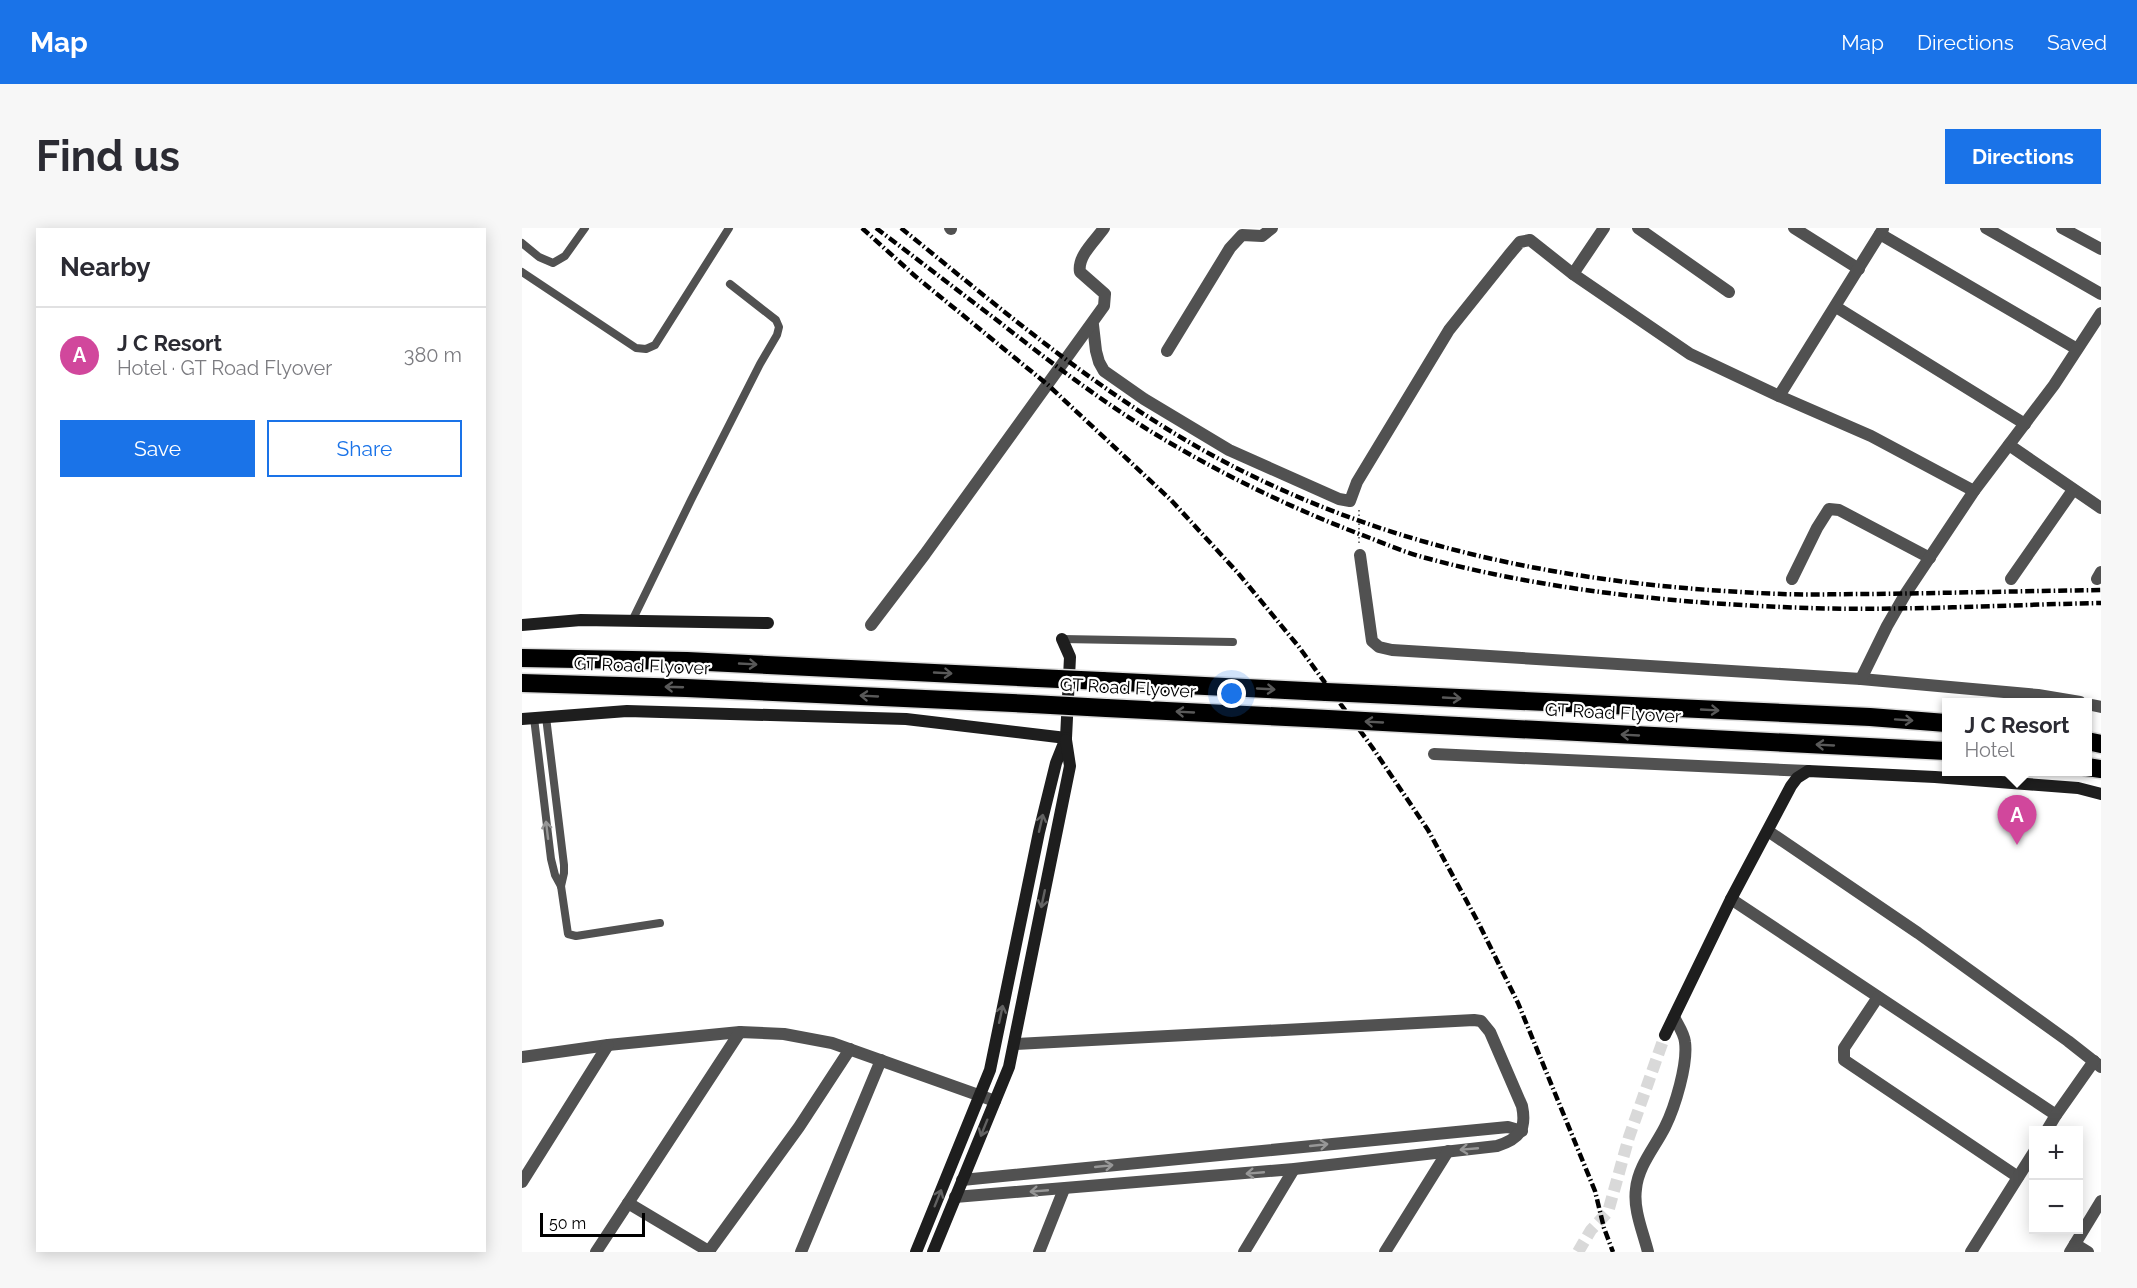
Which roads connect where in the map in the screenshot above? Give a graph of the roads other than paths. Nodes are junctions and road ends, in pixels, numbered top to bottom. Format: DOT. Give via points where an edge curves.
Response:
graph roads {
  1 [pos="585,228"];
  2 [pos="729,228"];
  3 [pos="1104,228"];
  4 [pos="1272,228"];
  5 [pos="1604,228"];
  6 [pos="1638,228"];
  7 [pos="1794,228"];
  8 [pos="1986,228"];
  9 [pos="2062,228"];
  10 [pos="1882,231"];
  11 [pos="522,243"];
  12 [pos="2101,249"];
  13 [pos="1859,269"];
  14 [pos="522,272"];
  15 [pos="1573,274"];
  16 [pos="730,284"];
  17 [pos="1729,292"];
  18 [pos="2101,294"];
  19 [pos="1836,307"];
  20 [pos="2101,313"];
  21 [pos="1093,325"];
  22 [pos="2078,350"];
  23 [pos="1167,351"];
  24 [pos="1779,396"];
  25 [pos="2025,424"];
  26 [pos="2009,445"];
  27 [pos="2073,490"];
  28 [pos="1974,491"];
  29 [pos="2101,508"];
  30 [pos="1360,555"];
  31 [pos="1930,558"];
  32 [pos="1792,579"];
  33 [pos="2011,579"];
  34 [pos="632,621"];
  35 [pos="768,624"];
  36 [pos="522,625"];
  37 [pos="871,625"];
  38 [pos="1062,639"];
  39 [pos="1233,642"];
  40 [pos="522,658"];
  41 [pos="1861,679"];
  42 [pos="522,683"];
  43 [pos="2059,698"];
  44 [pos="534,718"];
  45 [pos="1942,723"];
  46 [pos="1066,738"];
  47 [pos="1942,751"];
  48 [pos="1434,754"];
  49 [pos="1808,771"];
  50 [pos="2101,794"];
  51 [pos="1768,831"];
  52 [pos="561,886"];
  53 [pos="1731,898"];
  54 [pos="660,923"];
  55 [pos="1878,997"];
  56 [pos="1674,1017"];
  57 [pos="740,1032"];
  58 [pos="1665,1035"];
  59 [pos="1014,1044"];
  60 [pos="608,1045"];
  61 [pos="849,1049"];
  62 [pos="522,1057"];
  63 [pos="881,1060"];
  64 [pos="2098,1064"];
  65 [pos="980,1096"];
  66 [pos="995,1101"];
  67 [pos="2056,1115"];
  68 [pos="2050,1126"];
  69 [pos="1522,1131"];
  70 [pos="1448,1151"];
  71 [pos="2029,1160"];
  72 [pos="1294,1169"];
  73 [pos="2018,1177"];
  74 [pos="523,1178"];
  75 [pos="962,1180"];
  76 [pos="1064,1189"];
  77 [pos="955,1197"];
  78 [pos="2101,1201"];
  79 [pos="628,1203"];
  80 [pos="2072,1248"];
  81 [pos="596,1252"];
  82 [pos="709,1252"];
  83 [pos="801,1252"];
  84 [pos="916,1252"];
  85 [pos="933,1252"];
  86 [pos="1038,1252"];
  87 [pos="1244,1252"];
  88 [pos="1385,1252"];
  89 [pos="1648,1252"];
  90 [pos="1971,1252"];
  91 [pos="2088,1252"];
  1 -- 11 [label="lane" via="565,255 553,263"];
  2 -- 14 [label="lane" via="655,345 646,349 636,348"];
  3 -- 21 [label="street" via="1079,268 1105,294 1104,306"];
  4 -- 23 [label="street" via="1262,236 1242,235 1230,248"];
  5 -- 15 [label="street"];
  6 -- 17 [label="street"];
  7 -- 13 [label="street"];
  8 -- 18 [label="street"];
  9 -- 12 [label="street"];
  10 -- 13 [label="street"];
  10 -- 22 [label="street"];
  13 -- 19 [label="street"];
  15 -- 21 [label="street" via="1532,241 1520,242 1449,330 1357,482 1350,501 1228,450 1144,399 1104,370 1096,351"];
  15 -- 24 [label="street" via="1690,354"];
  16 -- 34 [label="lane" via="776,320 777,335"];
  19 -- 24 [label="street"];
  19 -- 25 [label="street"];
  20 -- 22 [label="street"];
  21 -- 37 [label="street"];
  22 -- 25 [label="street"];
  24 -- 28 [label="street" via="1871,436"];
  25 -- 26 [label="street"];
  26 -- 27 [label="street"];
  26 -- 28 [label="street"];
  27 -- 29 [label="street"];
  27 -- 33 [label="street"];
  28 -- 31 [label="street"];
  30 -- 41 [label="street" via="1372,641 1379,647"];
  31 -- 32 [label="street" via="1839,510 1829,509"];
  31 -- 41 [label="street" via="1887,626"];
  34 -- 35 [label="street"];
  34 -- 36 [label="street"];
  38 -- 39 [label="lane"];
  38 -- 46 [label="street" via="1070,657"];
  40 -- 45 [label="highway, GT Road Flyover, one-way, bridge" via="687,661"];
  41 -- 43 [label="street"];
  47 -- 42 [label="highway, GT Road Flyover, one-way, bridge" via="1032,704"];
  44 -- 46 [label="street" via="627,711 906,719"];
  52 -- 44 [label="lane, one-way" via="551,859"];
  44 -- 52 [label="lane" via="564,865"];
  46 -- 59 [label="street, one-way" via="1070,766"];
  65 -- 46 [label="street, one-way" via="990,1070 1039,832"];
  48 -- 49 [label="street"];
  49 -- 50 [label="street" via="1947,777 2078,788"];
  49 -- 51 [label="street" via="1791,786"];
  51 -- 53 [label="street"];
  51 -- 64 [label="street" via="1928,940"];
  52 -- 54 [label="lane" via="571,936"];
  53 -- 55 [label="street"];
  53 -- 56 [label="street"];
  55 -- 67 [label="street"];
  55 -- 73 [label="street" via="1845,1048 1844,1060"];
  56 -- 58 [label="street"];
  56 -- 89 [label="street" via="1685,1042 1680,1082 1674,1107 1643,1165 1635,1190"];
  57 -- 60 [label="street"];
  57 -- 61 [label="street" via="784,1034"];
  57 -- 79 [label="street"];
  59 -- 66 [label="street"];
  59 -- 69 [label="street" via="1474,1020 1490,1032 1522,1106"];
  60 -- 62 [label="street"];
  60 -- 74 [label="street"];
  61 -- 63 [label="street"];
  61 -- 82 [label="street" via="799,1127"];
  63 -- 65 [label="street"];
  63 -- 83 [label="street"];
  64 -- 67 [label="street"];
  65 -- 66 [label="street"];
  84 -- 65 [label="street, one-way"];
  66 -- 75 [label="street, one-way"];
  67 -- 68 [label="street"];
  69 -- 70 [label="street, one-way" via="1511,1142 1497,1146"];
  75 -- 69 [label="street, one-way" via="1508,1127"];
  70 -- 72 [label="street"];
  70 -- 88 [label="street"];
  71 -- 73 [label="street"];
  72 -- 76 [label="street, one-way"];
  72 -- 87 [label="street"];
  73 -- 90 [label="street"];
  75 -- 77 [label="street"];
  76 -- 77 [label="street, one-way"];
  76 -- 86 [label="street"];
  77 -- 85 [label="street"];
  78 -- 80 [label="street"];
  79 -- 81 [label="street"];
  79 -- 82 [label="street"];
  80 -- 91 [label="street"];
}
